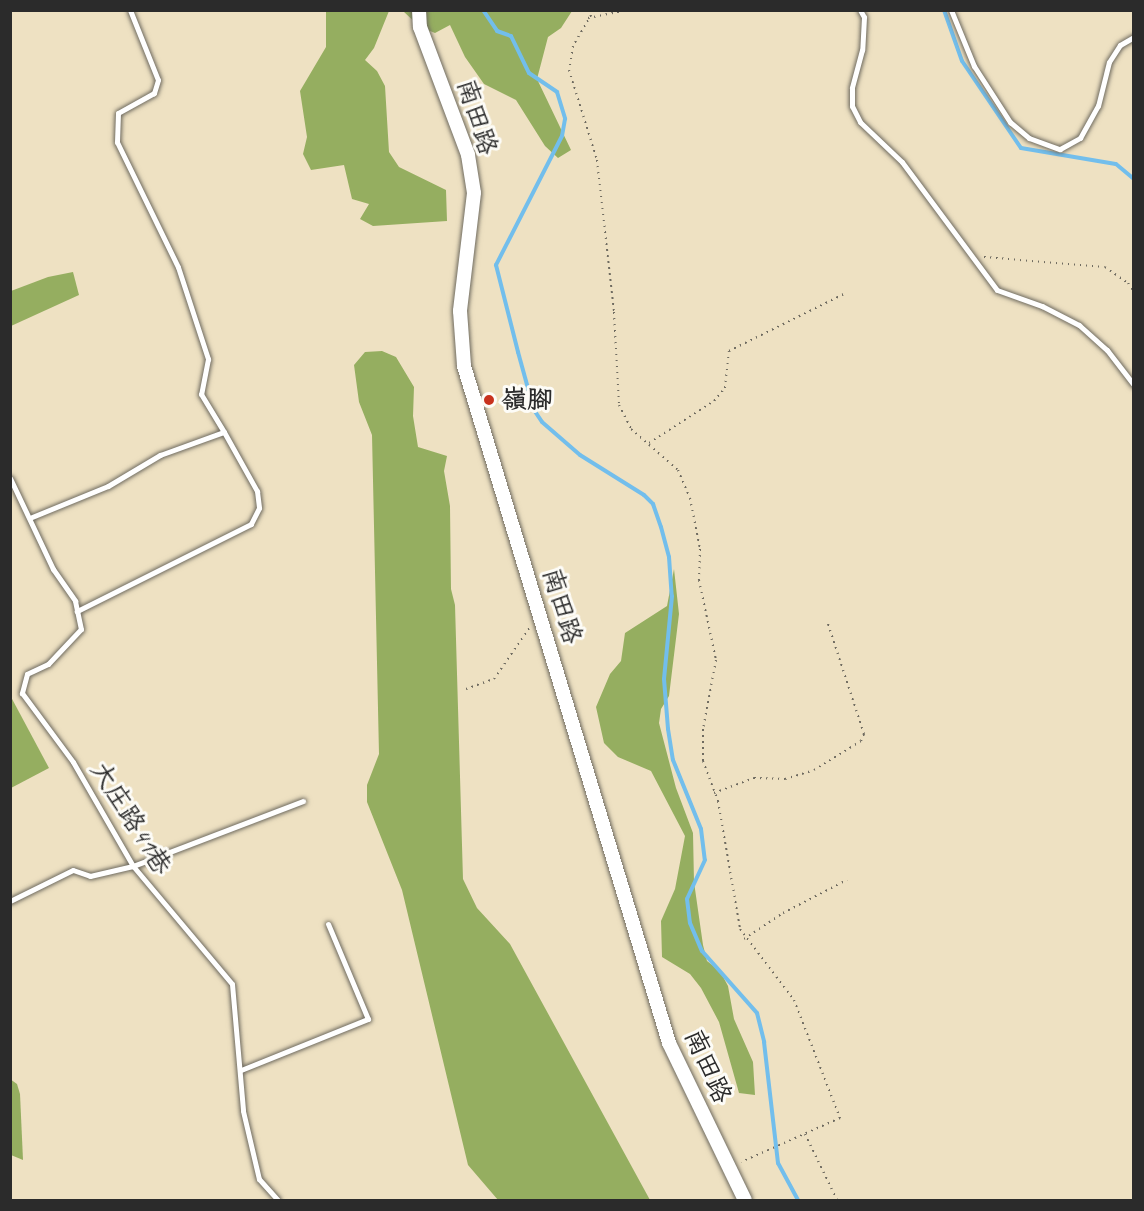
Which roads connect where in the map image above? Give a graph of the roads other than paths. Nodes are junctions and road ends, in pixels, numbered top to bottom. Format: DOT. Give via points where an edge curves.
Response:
graph roads {
  1 [pos="130,10"];
  2 [pos="419,10"];
  3 [pos="860,10"];
  4 [pos="951,10"];
  5 [pos="1134,37"];
  6 [pos="1134,385"];
  7 [pos="224,432"];
  8 [pos="10,478"];
  9 [pos="32,518"];
  10 [pos="77,611"];
  11 [pos="303,801"];
  12 [pos="133,866"];
  13 [pos="10,902"];
  14 [pos="328,924"];
  15 [pos="241,1070"];
  16 [pos="278,1200"];
  17 [pos="745,1200"];
  1 -- 7 [label="lane" via="158,80 154,93 118,113 117,142 178,267 208,358 201,394"];
  2 -- 17 [label="main road, 南田路" via="420,27 468,155 474,193 460,311 464,366 669,1043"];
  3 -- 6 [label="lane" via="864,17 862,50 852,88 852,106 860,122 902,162 997,290 1079,325 1107,350"];
  4 -- 5 [label="lane" via="974,66 1011,122 1029,138 1060,149 1080,138 1098,106 1108,62 1120,45"];
  7 -- 9 [label="lane" via="160,455 108,486"];
  7 -- 10 [label="lane" via="257,491 257,517 242,529"];
  8 -- 9 [label="lane"];
  9 -- 10 [label="lane" via="52,569"];
  10 -- 12 [label="lane, 大庄路41巷" via="81,629 48,664 27,674 22,693 73,762"];
  11 -- 12 [label="lane"];
  12 -- 13 [label="lane" via="90,876 73,870"];
  12 -- 15 [label="lane, 大庄路41巷" via="232,984"];
  14 -- 15 [label="lane" via="368,1019"];
  15 -- 16 [label="lane, 大庄路41巷" via="243,1111 259,1179"];
}
